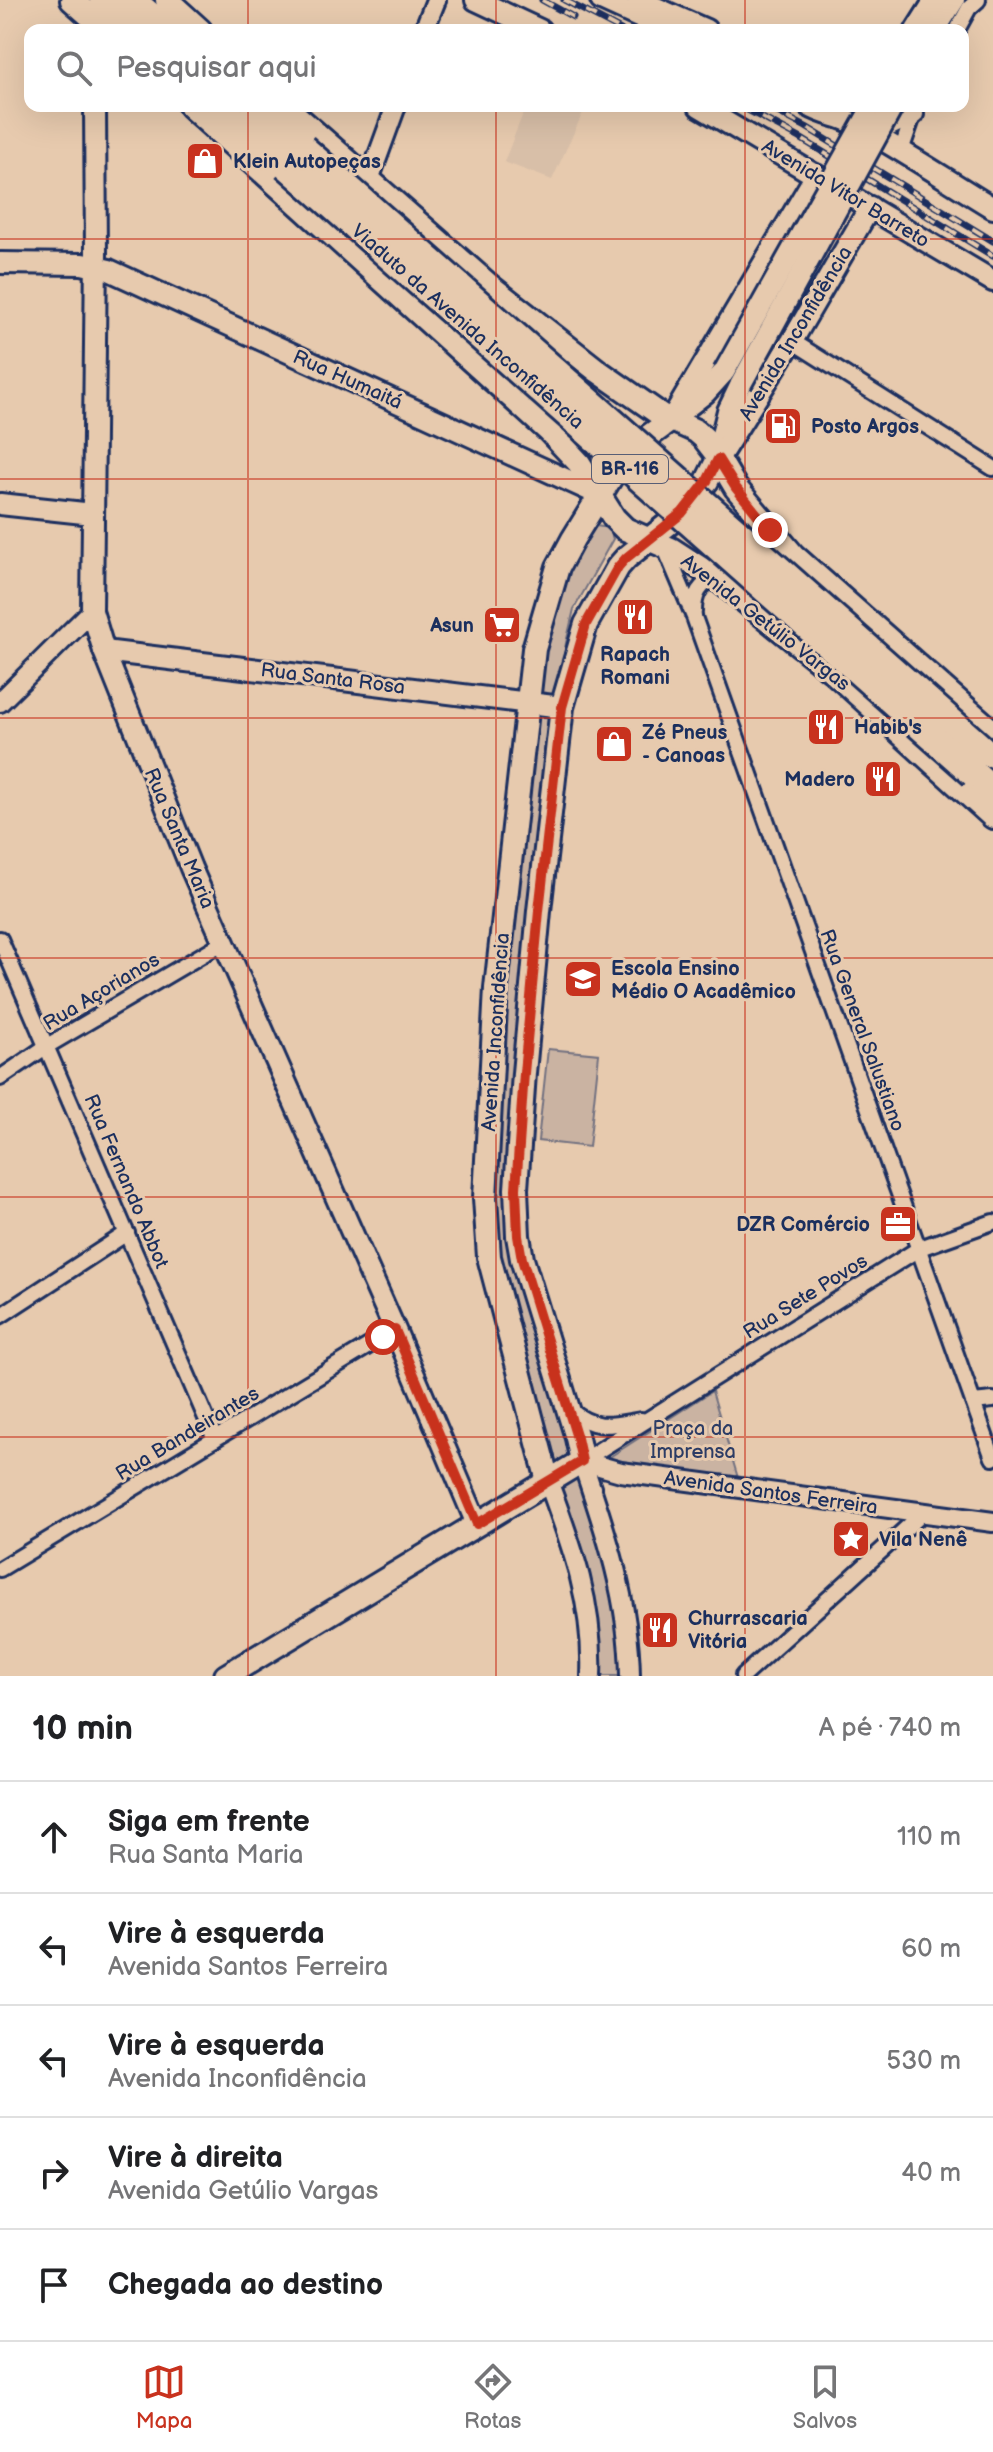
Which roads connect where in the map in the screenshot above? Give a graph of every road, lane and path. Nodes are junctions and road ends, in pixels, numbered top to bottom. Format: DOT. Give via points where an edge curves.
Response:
graph roads {
  1 [pos="72,0"];
  2 [pos="132,0"];
  3 [pos="436,0"];
  4 [pos="476,0"];
  5 [pos="601,0"];
  6 [pos="638,0"];
  7 [pos="935,0"];
  8 [pos="966,2"];
  9 [pos="169,12"];
  10 [pos="101,21"];
  11 [pos="190,24"];
  12 [pos="426,24"];
  13 [pos="527,24"];
  14 [pos="654,24"];
  15 [pos="692,24"];
  16 [pos="920,24"];
  17 [pos="942,24"];
  18 [pos="959,24"];
  19 [pos="95,112"];
  20 [pos="197,112"];
  21 [pos="229,112"];
  22 [pos="260,112"];
  23 [pos="292,112"];
  24 [pos="394,112"];
  25 [pos="709,112"];
  26 [pos="819,112"];
  27 [pos="839,112"];
  28 [pos="870,112"];
  29 [pos="889,112"];
  30 [pos="911,112"];
  31 [pos="914,112"];
  32 [pos="872,134"];
  33 [pos="901,151"];
  34 [pos="295,157"];
  35 [pos="816,175"];
  36 [pos="369,180"];
  37 [pos="870,207"];
  38 [pos="993,208"];
  39 [pos="0,263"];
  40 [pos="95,266"];
  41 [pos="993,281"];
  42 [pos="792,341"];
  43 [pos="598,371"];
  44 [pos="732,378"];
  45 [pos="671,420"];
  46 [pos="548,430"];
  47 [pos="718,459"];
  48 [pos="993,468"];
  49 [pos="600,495"];
  50 [pos="0,504"];
  51 [pos="93,514"];
  52 [pos="770,530"];
  53 [pos="656,543"];
  54 [pos="718,580"];
  55 [pos="92,611"];
  56 [pos="694,617"];
  57 [pos="104,651"];
  58 [pos="0,702"];
  59 [pos="527,710"];
  60 [pos="561,715"];
  61 [pos="988,762"];
  62 [pos="993,817"];
  63 [pos="0,939"];
  64 [pos="224,942"];
  65 [pos="47,1046"];
  66 [pos="0,1078"];
  67 [pos="993,1222"];
  68 [pos="127,1233"];
  69 [pos="920,1248"];
  70 [pos="0,1316"];
  71 [pos="395,1330"];
  72 [pos="993,1400"];
  73 [pos="973,1402"];
  74 [pos="568,1409"];
  75 [pos="645,1420"];
  76 [pos="215,1439"];
  77 [pos="993,1458"];
  78 [pos="582,1461"];
  79 [pos="548,1481"];
  80 [pos="923,1513"];
  81 [pos="993,1522"];
  82 [pos="477,1524"];
  83 [pos="0,1569"];
  84 [pos="226,1676"];
  85 [pos="591,1676"];
  86 [pos="630,1676"];
  87 [pos="743,1676"];
  1 -- 10 [label="main road"];
  2 -- 9 [label="highway"];
  3 -- 12 [label="street"];
  4 -- 13 [label="main road"];
  5 -- 14 [label="main road"];
  6 -- 15 [label="main road"];
  7 -- 16 [label="main road"];
  8 -- 17 [label="main road"];
  8 -- 18 [label="street"];
  9 -- 11 [label="main road"];
  19 -- 40 [label="main road, Rua Santa Maria"];
  20 -- 46 [label="main road, Avenida Getúlio Vargas"];
  21 -- 34 [label="highway, BR-116"];
  22 -- 34 [label="highway, BR-116"];
  23 -- 36 [label="main road"];
  24 -- 36 [label="street"];
  25 -- 35 [label="main road, Avenida Vitor Barreto"];
  26 -- 27 [label="main road"];
  27 -- 32 [label="main road"];
  28 -- 44 [label="main road, bridge"];
  29 -- 44 [label="main road, bridge"];
  30 -- 32 [label="main road"];
  31 -- 33 [label="street"];
  32 -- 33 [label="main road"];
  33 -- 38 [label="main road"];
  34 -- 61 [label="highway, Viaduto da Avenida Inconfidência / BR-116, bridge"];
  35 -- 37 [label="main road, Avenida Vitor Barreto"];
  35 -- 45 [label="main road, Avenida Inconfidência"];
  36 -- 43 [label="main road"];
  37 -- 41 [label="main road, Avenida Vitor Barreto"];
  37 -- 42 [label="main road, Avenida Inconfidência"];
  39 -- 40 [label="main road, Rua Humaitá"];
  40 -- 49 [label="main road, Rua Humaitá"];
  40 -- 51 [label="main road, Rua Santa Maria"];
  42 -- 47 [label="main road, Avenida Inconfidência"];
  42 -- 48 [label="street"];
  43 -- 45 [label="main road"];
  43 -- 46 [label="main road" via="611,398 610,415 601,428 584,437"];
  44 -- 45 [label="main road, Avenida Inconfidência"];
  44 -- 47 [label="main road, Avenida Inconfidência"];
  45 -- 47 [label="main road" via="696,431"];
  45 -- 49 [label="main road, Avenida Inconfidência" via="623,458"];
  46 -- 49 [label="main road, Avenida Getúlio Vargas"];
  47 -- 52 [label="main road"];
  47 -- 53 [label="main road, Avenida Inconfidência" via="696,498"];
  49 -- 53 [label="main road, Avenida Getúlio Vargas" via="618,523"];
  49 -- 59 [label="main road, Avenida Inconfidência" via="558,567 534,649"];
  50 -- 51 [label="main road"];
  51 -- 55 [label="main road, Rua Santa Maria"];
  52 -- 54 [label="main road" via="736,516 712,528 706,555"];
  52 -- 61 [label="main road"];
  53 -- 54 [label="main road, Avenida Getúlio Vargas"];
  53 -- 56 [label="street, Rua General Salustiano"];
  53 -- 60 [label="main road, Avenida Inconfidência" via="626,558 595,605"];
  54 -- 56 [label="street" via="699,589"];
  54 -- 62 [label="main road, Avenida Getúlio Vargas" via="832,671"];
  55 -- 57 [label="main road, Rua Santa Maria"];
  55 -- 58 [label="street"];
  56 -- 69 [label="street, Rua General Salustiano"];
  57 -- 59 [label="main road, Rua Santa Rosa"];
  57 -- 64 [label="main road, Rua Santa Maria"];
  59 -- 60 [label="main road" via="543,717"];
  59 -- 79 [label="main road, Avenida Inconfidência" via="496,988 485,1198 489,1257"];
  60 -- 74 [label="main road, Avenida Inconfidência" via="516,1189 522,1259"];
  63 -- 65 [label="street, Rua Fernando Abbot"];
  64 -- 65 [label="street, Rua Açorianos"];
  64 -- 71 [label="main road, Rua Santa Maria"];
  65 -- 66 [label="street, Rua Açorianos"];
  65 -- 68 [label="street, Rua Fernando Abbot"];
  67 -- 69 [label="street, Rua Sete Povos"];
  68 -- 70 [label="street"];
  68 -- 76 [label="street, Rua Fernando Abbot"];
  69 -- 73 [label="street, Rua General Salustiano"];
  69 -- 75 [label="street, Rua Sete Povos"];
  71 -- 76 [label="street, Rua Bandeirantes"];
  71 -- 82 [label="main road, Rua Santa Maria"];
  72 -- 73 [label="street"];
  73 -- 77 [label="street, Rua General Salustiano"];
  74 -- 75 [label="street, Rua Sete Povos" via="601,1426"];
  74 -- 78 [label="main road, Avenida Inconfidência"];
  75 -- 78 [label="street, Rua Sete Povos"];
  76 -- 83 [label="street, Rua Bandeirantes"];
  78 -- 79 [label="main road"];
  78 -- 80 [label="street, Avenida Santos Ferreira" via="621,1472"];
  78 -- 86 [label="street, Avenida Inconfidência" via="617,1570 630,1636"];
  79 -- 82 [label="main road"];
  79 -- 85 [label="street, Avenida Inconfidência" via="585,1591"];
  80 -- 81 [label="street, Avenida Santos Ferreira"];
  80 -- 87 [label="street"];
  82 -- 84 [label="main road"];
}
